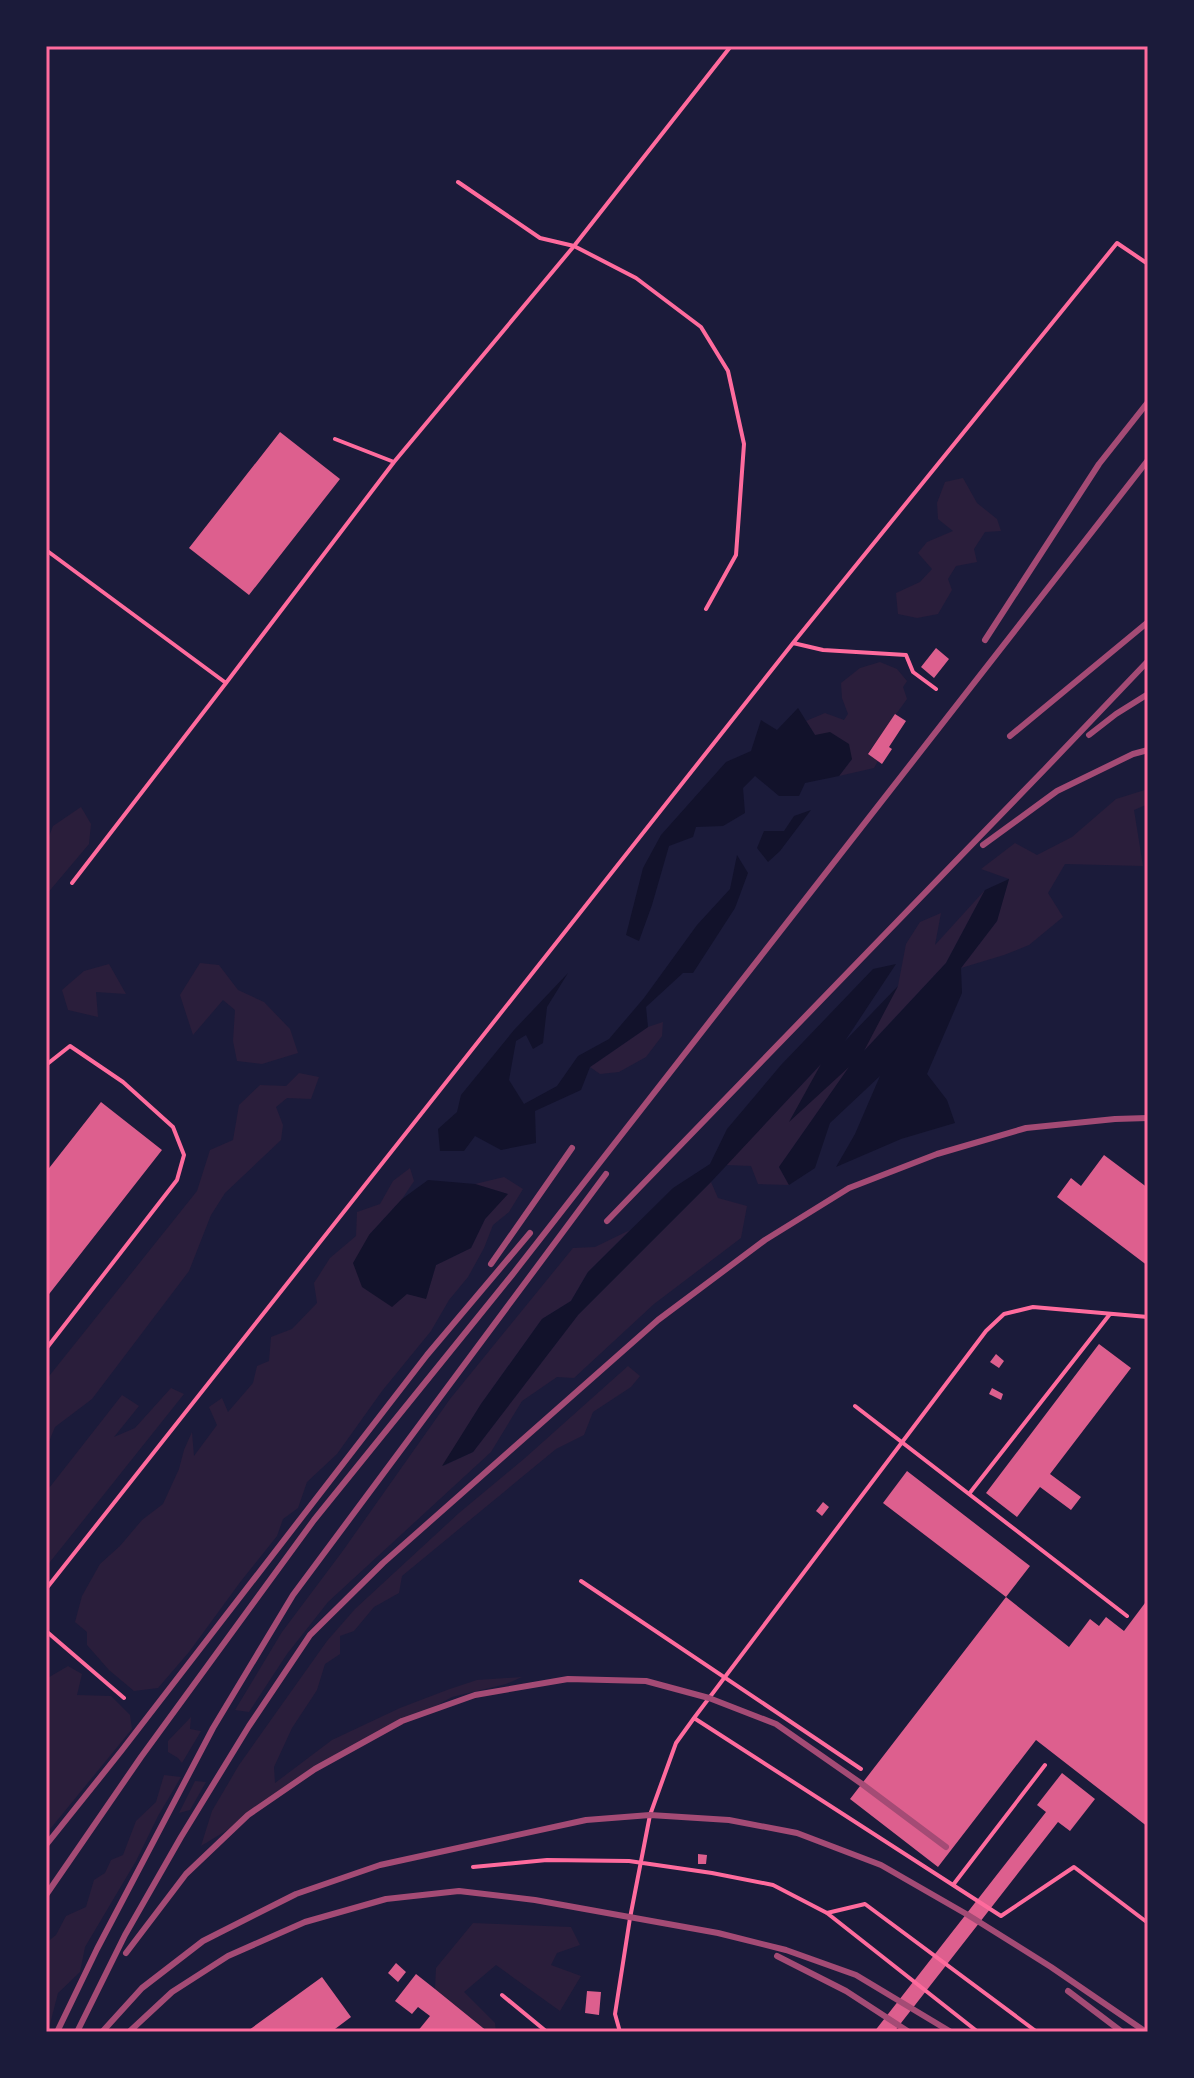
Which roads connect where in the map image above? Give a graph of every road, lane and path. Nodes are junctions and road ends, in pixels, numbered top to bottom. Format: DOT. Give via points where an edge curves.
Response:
graph roads {
  1 [pos="731,46"];
  2 [pos="458,182"];
  3 [pos="574,246"];
  4 [pos="1148,264"];
  5 [pos="335,439"];
  6 [pos="394,462"];
  7 [pos="46,550"];
  8 [pos="706,609"];
  9 [pos="793,643"];
  10 [pos="226,683"];
  11 [pos="936,689"];
  12 [pos="72,883"];
  13 [pos="46,1065"];
  14 [pos="1110,1314"];
  15 [pos="1148,1317"];
  16 [pos="46,1349"];
  17 [pos="855,1406"];
  18 [pos="902,1441"];
  19 [pos="969,1494"];
  20 [pos="581,1581"];
  21 [pos="46,1589"];
  22 [pos="1127,1616"];
  23 [pos="46,1631"];
  24 [pos="724,1678"];
  25 [pos="124,1698"];
  26 [pos="694,1718"];
  27 [pos="1045,1765"];
  28 [pos="861,1769"];
  29 [pos="641,1863"];
  30 [pos="473,1867"];
  31 [pos="953,1885"];
  32 [pos="827,1913"];
  33 [pos="1148,1923"];
  34 [pos="502,1995"];
  35 [pos="547,2032"];
  36 [pos="620,2032"];
  37 [pos="978,2032"];
  38 [pos="1037,2032"];
  1 -- 3 [label="lane"];
  2 -- 3 [label="lane" via="540,238"];
  3 -- 6 [label="lane"];
  3 -- 8 [label="lane" via="636,278 701,327 728,371 744,444 736,555"];
  4 -- 9 [label="lane" via="1117,243"];
  5 -- 6 [label="lane"];
  6 -- 10 [label="lane"];
  7 -- 10 [label="lane"];
  9 -- 11 [label="lane" via="906,655 913,672"];
  9 -- 21 [label="lane"];
  10 -- 12 [label="lane"];
  13 -- 16 [label="lane" via="70,1046 123,1082 173,1127 184,1155 177,1180"];
  14 -- 15 [label="lane"];
  14 -- 18 [label="lane" via="1033,1307 1004,1314"];
  14 -- 19 [label="lane"];
  17 -- 18 [label="lane"];
  18 -- 19 [label="lane"];
  18 -- 24 [label="lane"];
  19 -- 22 [label="lane"];
  20 -- 24 [label="lane"];
  23 -- 25 [label="lane"];
  24 -- 26 [label="lane"];
  24 -- 28 [label="lane"];
  26 -- 29 [label="lane" via="676,1743 650,1815"];
  26 -- 31 [label="lane"];
  27 -- 31 [label="lane"];
  29 -- 30 [label="lane" via="547,1860"];
  29 -- 32 [label="lane" via="773,1885"];
  29 -- 36 [label="lane" via="615,2014"];
  31 -- 33 [label="lane" via="1001,1916 1074,1867"];
  32 -- 37 [label="lane"];
  32 -- 38 [label="lane" via="865,1904"];
  34 -- 35 [label="lane"];
}
